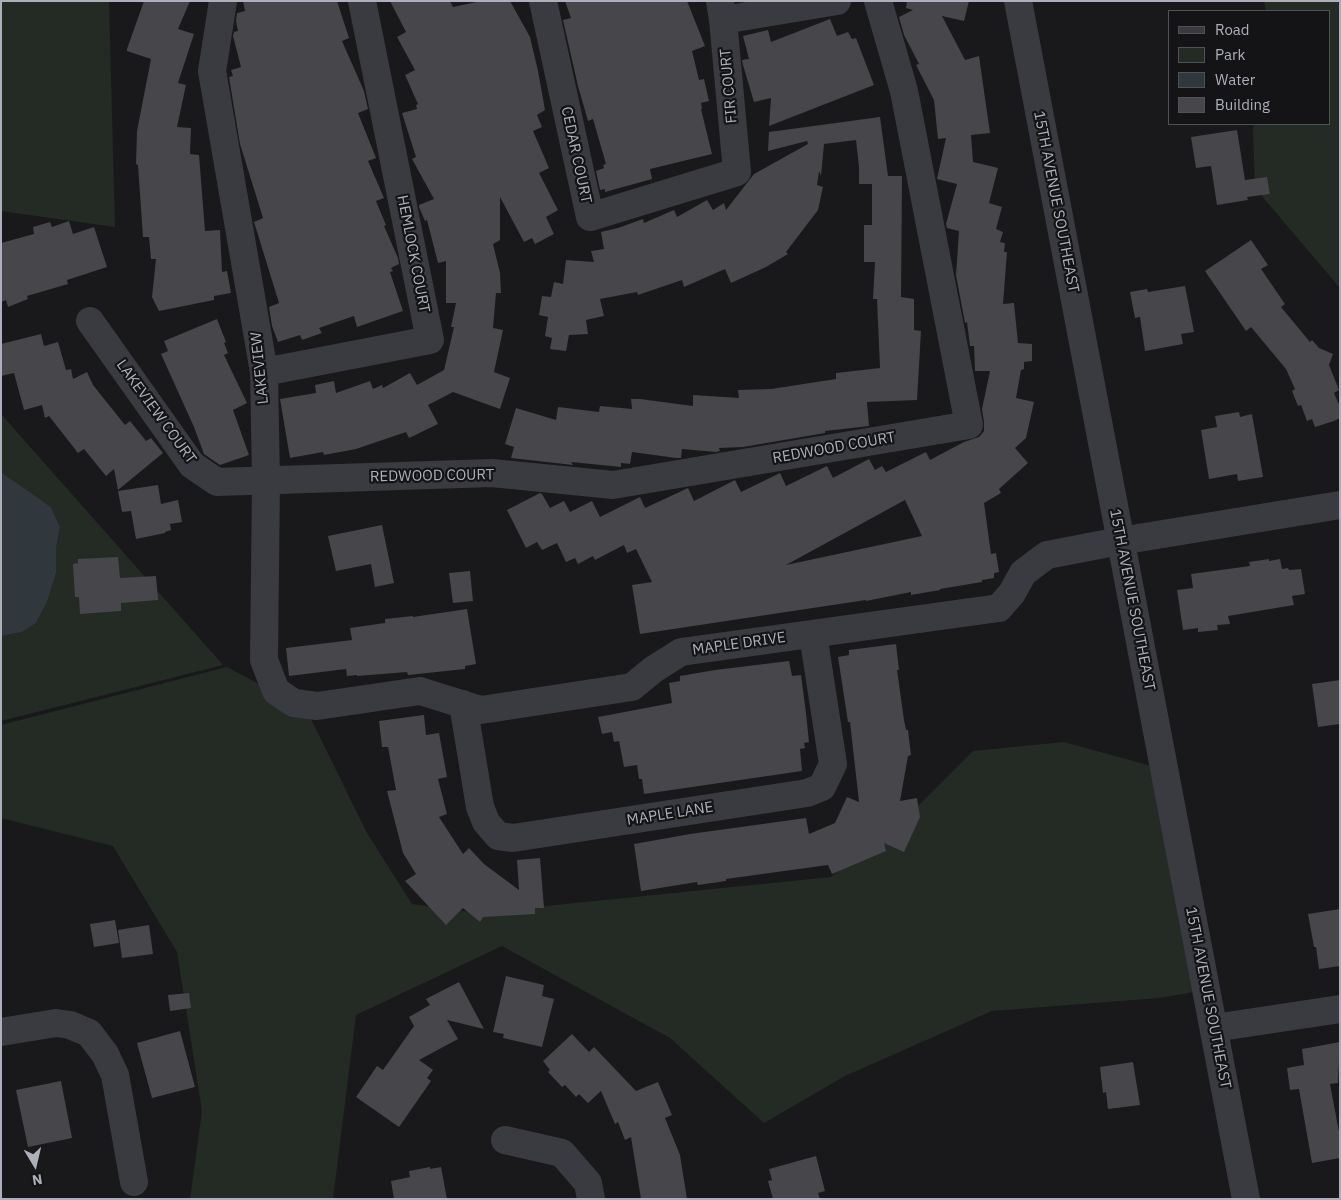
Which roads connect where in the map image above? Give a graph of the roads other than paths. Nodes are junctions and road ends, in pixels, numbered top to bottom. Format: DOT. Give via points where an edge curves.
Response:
graph roads {
  1 [pos="223,1"];
  2 [pos="362,1"];
  3 [pos="543,1"];
  4 [pos="837,1"];
  5 [pos="878,1"];
  6 [pos="1018,1"];
  7 [pos="721,11"];
  8 [pos="737,172"];
  9 [pos="90,321"];
  10 [pos="264,372"];
  11 [pos="266,480"];
  12 [pos="1340,505"];
  13 [pos="1120,541"];
  14 [pos="813,634"];
  15 [pos="462,704"];
  16 [pos="317,706"];
  17 [pos="1340,1009"];
  18 [pos="1214,1028"];
  19 [pos="1,1032"];
  20 [pos="505,1140"];
  21 [pos="134,1182"];
  22 [pos="591,1199"];
  23 [pos="1246,1199"];
  1 -- 10 [label="street, LAKEVIEW" via="212,72"];
  2 -- 10 [label="street, HEMLOCK COURT" via="430,340"];
  3 -- 8 [label="street, CEDAR COURT" via="590,217"];
  4 -- 7 [label="street"];
  5 -- 11 [label="street, REDWOOD COURT" via="904,91 969,426 613,485 492,473"];
  6 -- 13 [label="street, 15TH AVENUE SOUTHEAST"];
  7 -- 8 [label="street, FIR COURT"];
  9 -- 11 [label="street, LAKEVIEW COURT" via="192,465 218,482"];
  10 -- 11 [label="street, LAKEVIEW"];
  11 -- 16 [label="street, LAKEVIEW" via="264,660 276,691 294,703"];
  12 -- 13 [label="street, MAPLE DRIVE"];
  13 -- 14 [label="street, MAPLE DRIVE" via="1047,555 1023,573 999,608"];
  13 -- 18 [label="street, 15TH AVENUE SOUTHEAST"];
  14 -- 15 [label="street, MAPLE DRIVE" via="681,652 632,687 481,710"];
  14 -- 15 [label="street, MAPLE LANE" via="833,764 822,787 807,793 513,838 498,836 486,822 480,807"];
  15 -- 16 [label="street, MAPLE DRIVE" via="420,691"];
  17 -- 18 [label="street"];
  18 -- 23 [label="street, 15TH AVENUE SOUTHEAST"];
  19 -- 21 [label="street" via="56,1023 88,1033 106,1054 115,1075"];
  20 -- 22 [label="street" via="562,1153 588,1184"];
}
